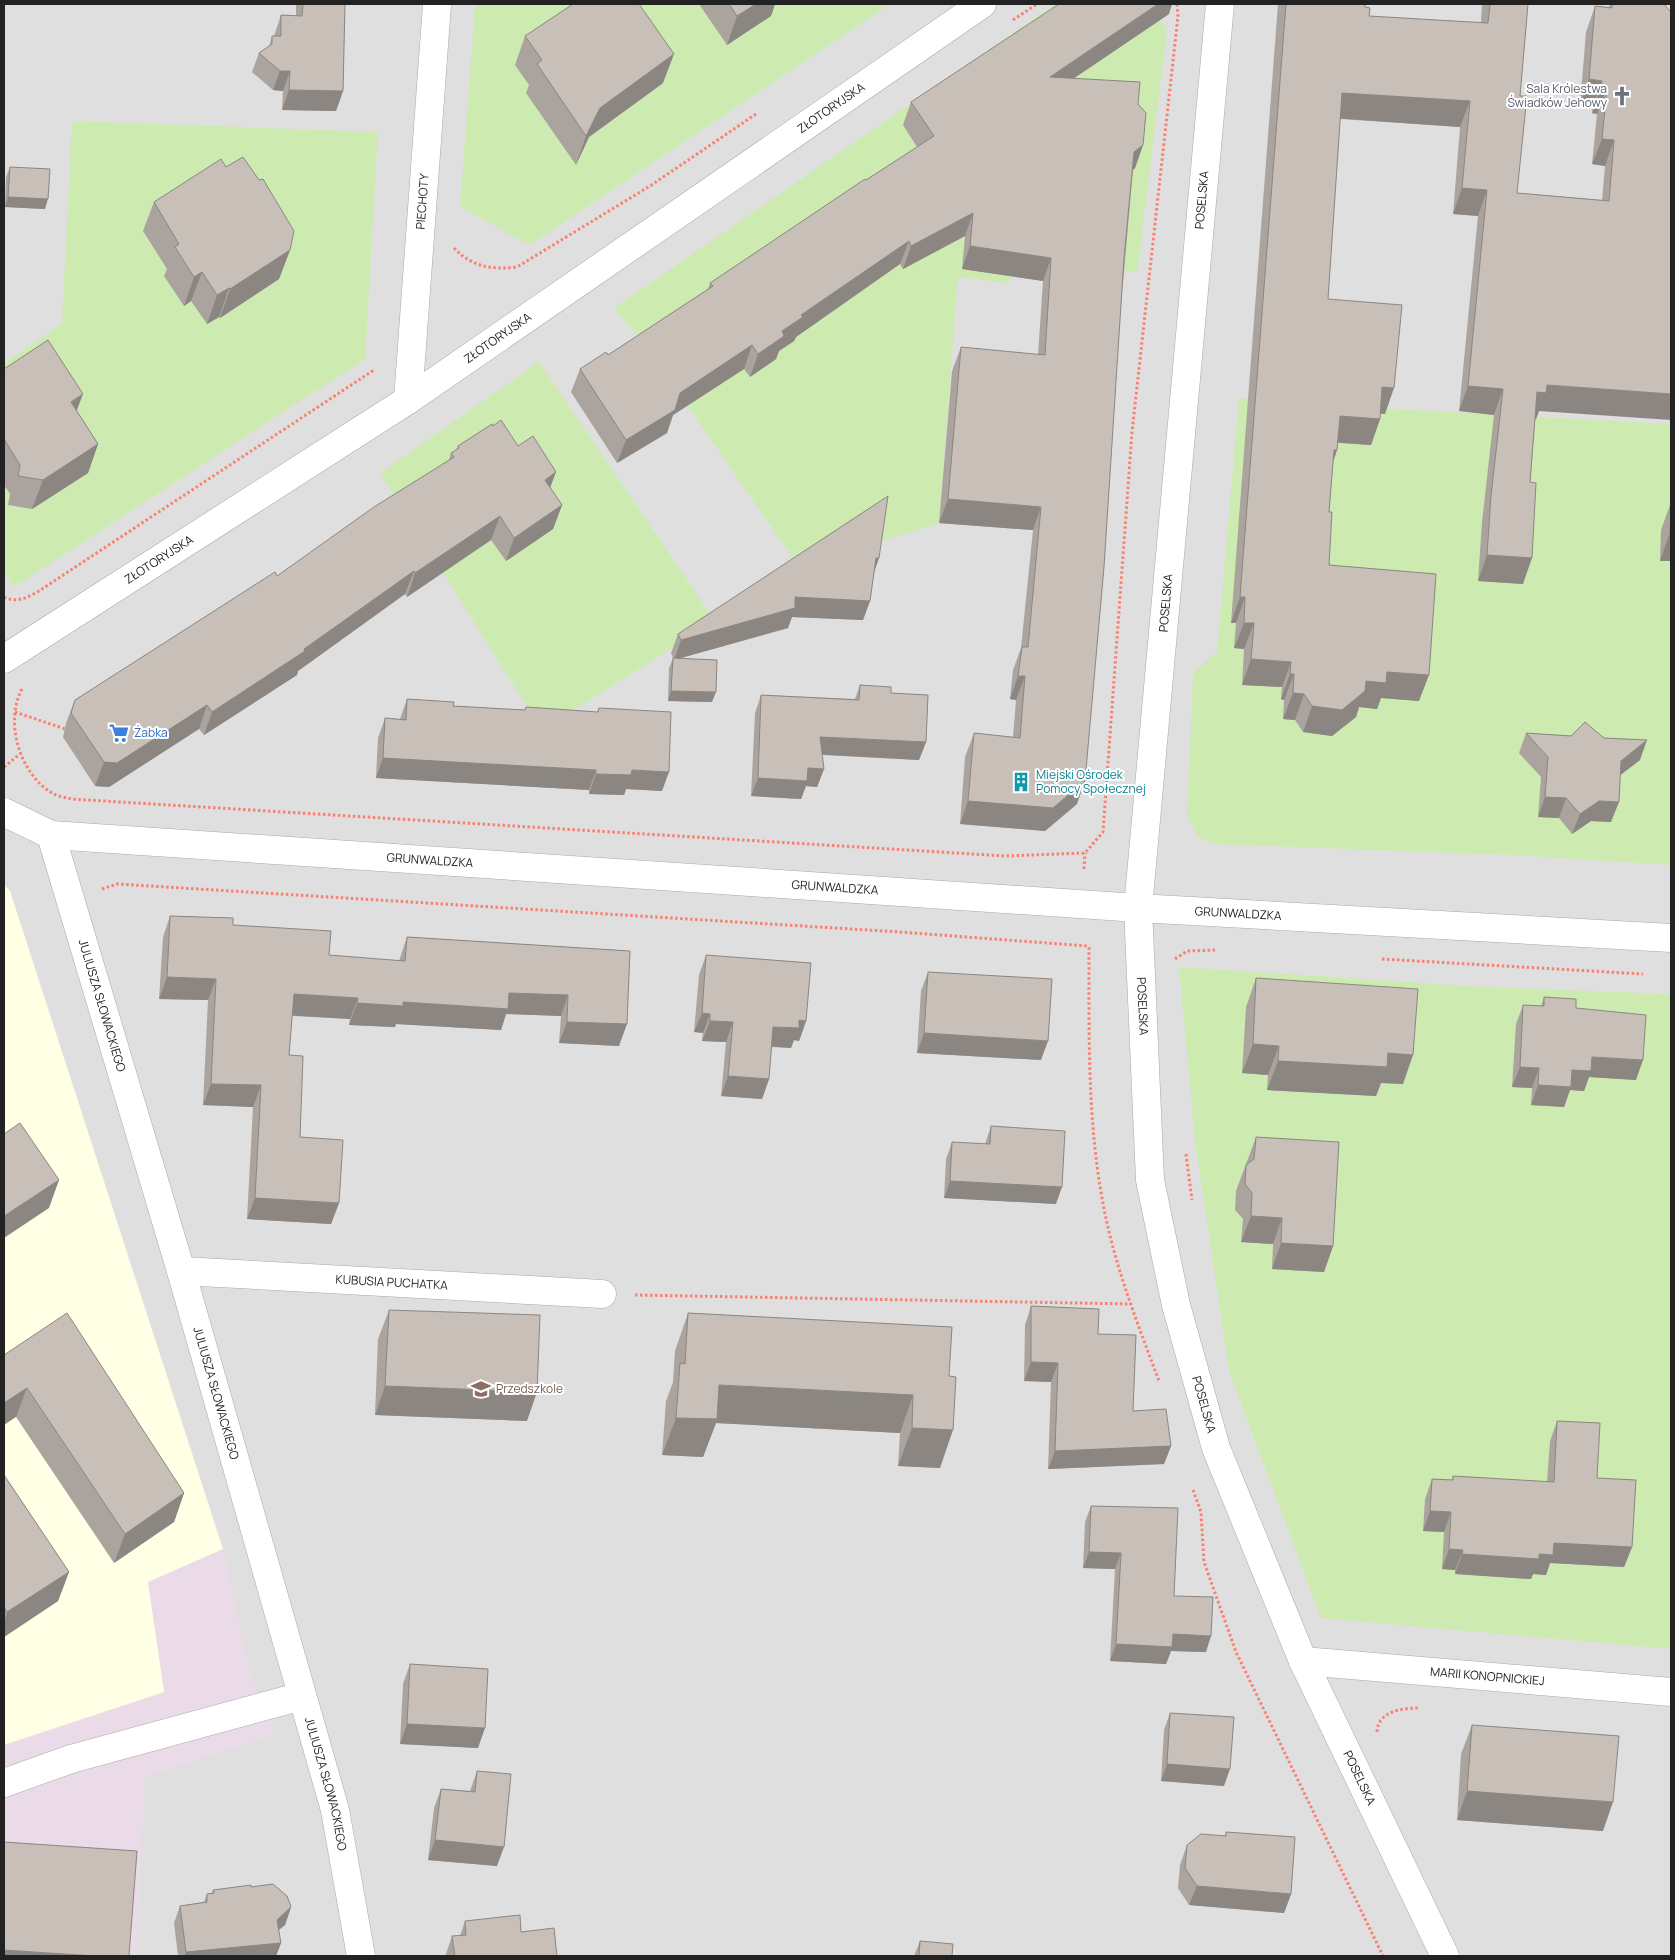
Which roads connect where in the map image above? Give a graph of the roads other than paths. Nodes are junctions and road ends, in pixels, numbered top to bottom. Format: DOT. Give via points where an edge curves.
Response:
graph roads {
  1 [pos="437,4"];
  2 [pos="982,4"];
  3 [pos="1220,4"];
  4 [pos="408,400"];
  5 [pos="4,659"];
  6 [pos="4,812"];
  7 [pos="51,835"];
  8 [pos="1138,908"];
  9 [pos="1671,938"];
  10 [pos="181,1271"];
  11 [pos="602,1294"];
  12 [pos="1303,1661"];
  13 [pos="1671,1692"];
  14 [pos="302,1696"];
  15 [pos="4,1783"];
  16 [pos="361,1956"];
  17 [pos="1445,1956"];
  1 -- 4 [label="street, PIECHOTY"];
  2 -- 4 [label="street, ZŁOTORYJSKA"];
  3 -- 8 [label="street, POSELSKA"];
  4 -- 5 [label="street, ZŁOTORYJSKA"];
  6 -- 7 [label="street, GRUNWALDZKA"];
  7 -- 8 [label="street, GRUNWALDZKA"];
  7 -- 10 [label="street, JULIUSZA SŁOWACKIEGO"];
  8 -- 9 [label="street, GRUNWALDZKA"];
  8 -- 12 [label="street, POSELSKA" via="1150,1180 1174,1295 1216,1448"];
  10 -- 11 [label="street, KUBUSIA PUCHATKA"];
  10 -- 14 [label="street, JULIUSZA SŁOWACKIEGO"];
  12 -- 13 [label="street, MARII KONOPNICKIEJ"];
  12 -- 17 [label="street, POSELSKA"];
  14 -- 15 [label="street" via="71,1759"];
  14 -- 16 [label="street, JULIUSZA SŁOWACKIEGO" via="335,1810"];
}
